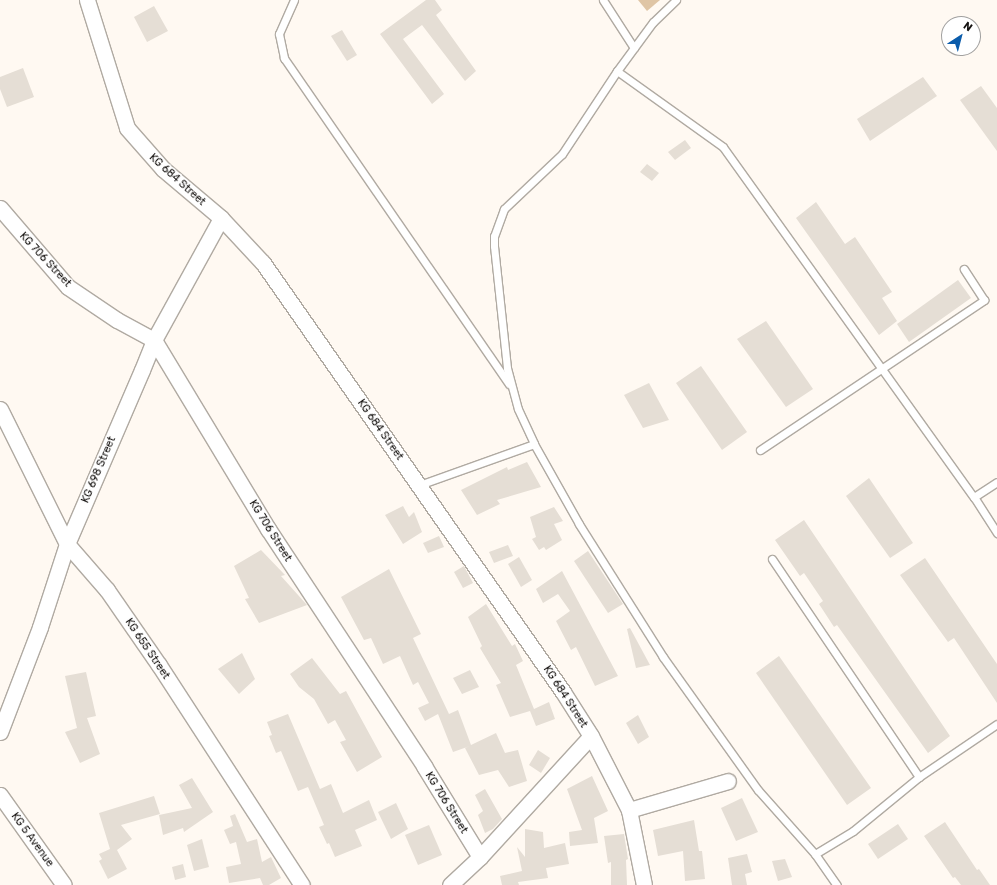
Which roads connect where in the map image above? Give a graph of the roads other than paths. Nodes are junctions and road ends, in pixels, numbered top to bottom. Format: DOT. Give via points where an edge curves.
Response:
graph roads {
  1 [pos="87,0"];
  2 [pos="294,0"];
  3 [pos="603,0"];
  4 [pos="676,0"];
  5 [pos="634,48"];
  6 [pos="616,71"];
  7 [pos="0,208"];
  8 [pos="221,218"];
  9 [pos="964,269"];
  10 [pos="154,340"];
  11 [pos="882,370"];
  12 [pos="512,387"];
  13 [pos="0,409"];
  14 [pos="534,444"];
  15 [pos="760,450"];
  16 [pos="997,482"];
  17 [pos="419,485"];
  18 [pos="974,497"];
  19 [pos="997,533"];
  20 [pos="67,544"];
  21 [pos="772,559"];
  22 [pos="997,724"];
  23 [pos="0,732"];
  24 [pos="591,736"];
  25 [pos="919,777"];
  26 [pos="728,781"];
  27 [pos="0,795"];
  28 [pos="629,810"];
  29 [pos="815,854"];
  30 [pos="480,857"];
  31 [pos="64,885"];
  32 [pos="302,885"];
  33 [pos="450,885"];
  34 [pos="644,885"];
  35 [pos="837,885"];
  1 -- 8 [label="street, KG 684 Street" via="128,128 163,169"];
  2 -- 12 [label="lane" via="279,34 284,58"];
  3 -- 5 [label="lane"];
  4 -- 5 [label="lane" via="653,22"];
  5 -- 6 [label="lane"];
  6 -- 11 [label="lane" via="722,147"];
  6 -- 12 [label="lane" via="562,154 512,200 504,209 497,226 494,246"];
  7 -- 10 [label="street, KG 706 Street" via="68,287 117,320"];
  8 -- 10 [label="street, KG 698 Street"];
  8 -- 17 [label="street, KG 684 Street" via="263,263"];
  9 -- 11 [label="lane" via="984,300"];
  10 -- 20 [label="street, KG 698 Street"];
  10 -- 30 [label="street, KG 706 Street" via="268,530 424,766"];
  11 -- 15 [label="lane"];
  11 -- 18 [label="lane"];
  12 -- 14 [label="lane" via="518,409"];
  13 -- 20 [label="street, KG 655 Street"];
  14 -- 17 [label="lane"];
  14 -- 29 [label="lane" via="579,524 663,657 758,790"];
  16 -- 18 [label="lane"];
  17 -- 24 [label="street, KG 684 Street"];
  18 -- 19 [label="lane"];
  20 -- 23 [label="street, KG 698 Street" via="40,627"];
  20 -- 32 [label="street, KG 655 Street" via="107,590 159,665"];
  21 -- 25 [label="lane"];
  22 -- 25 [label="lane"];
  24 -- 28 [label="street, KG 684 Street"];
  24 -- 30 [label="street"];
  25 -- 29 [label="lane" via="853,831"];
  26 -- 28 [label="street"];
  27 -- 31 [label="street, KG 5 Avenue"];
  28 -- 34 [label="street, KG 684 Street"];
  29 -- 35 [label="lane"];
  30 -- 33 [label="street"];
}
